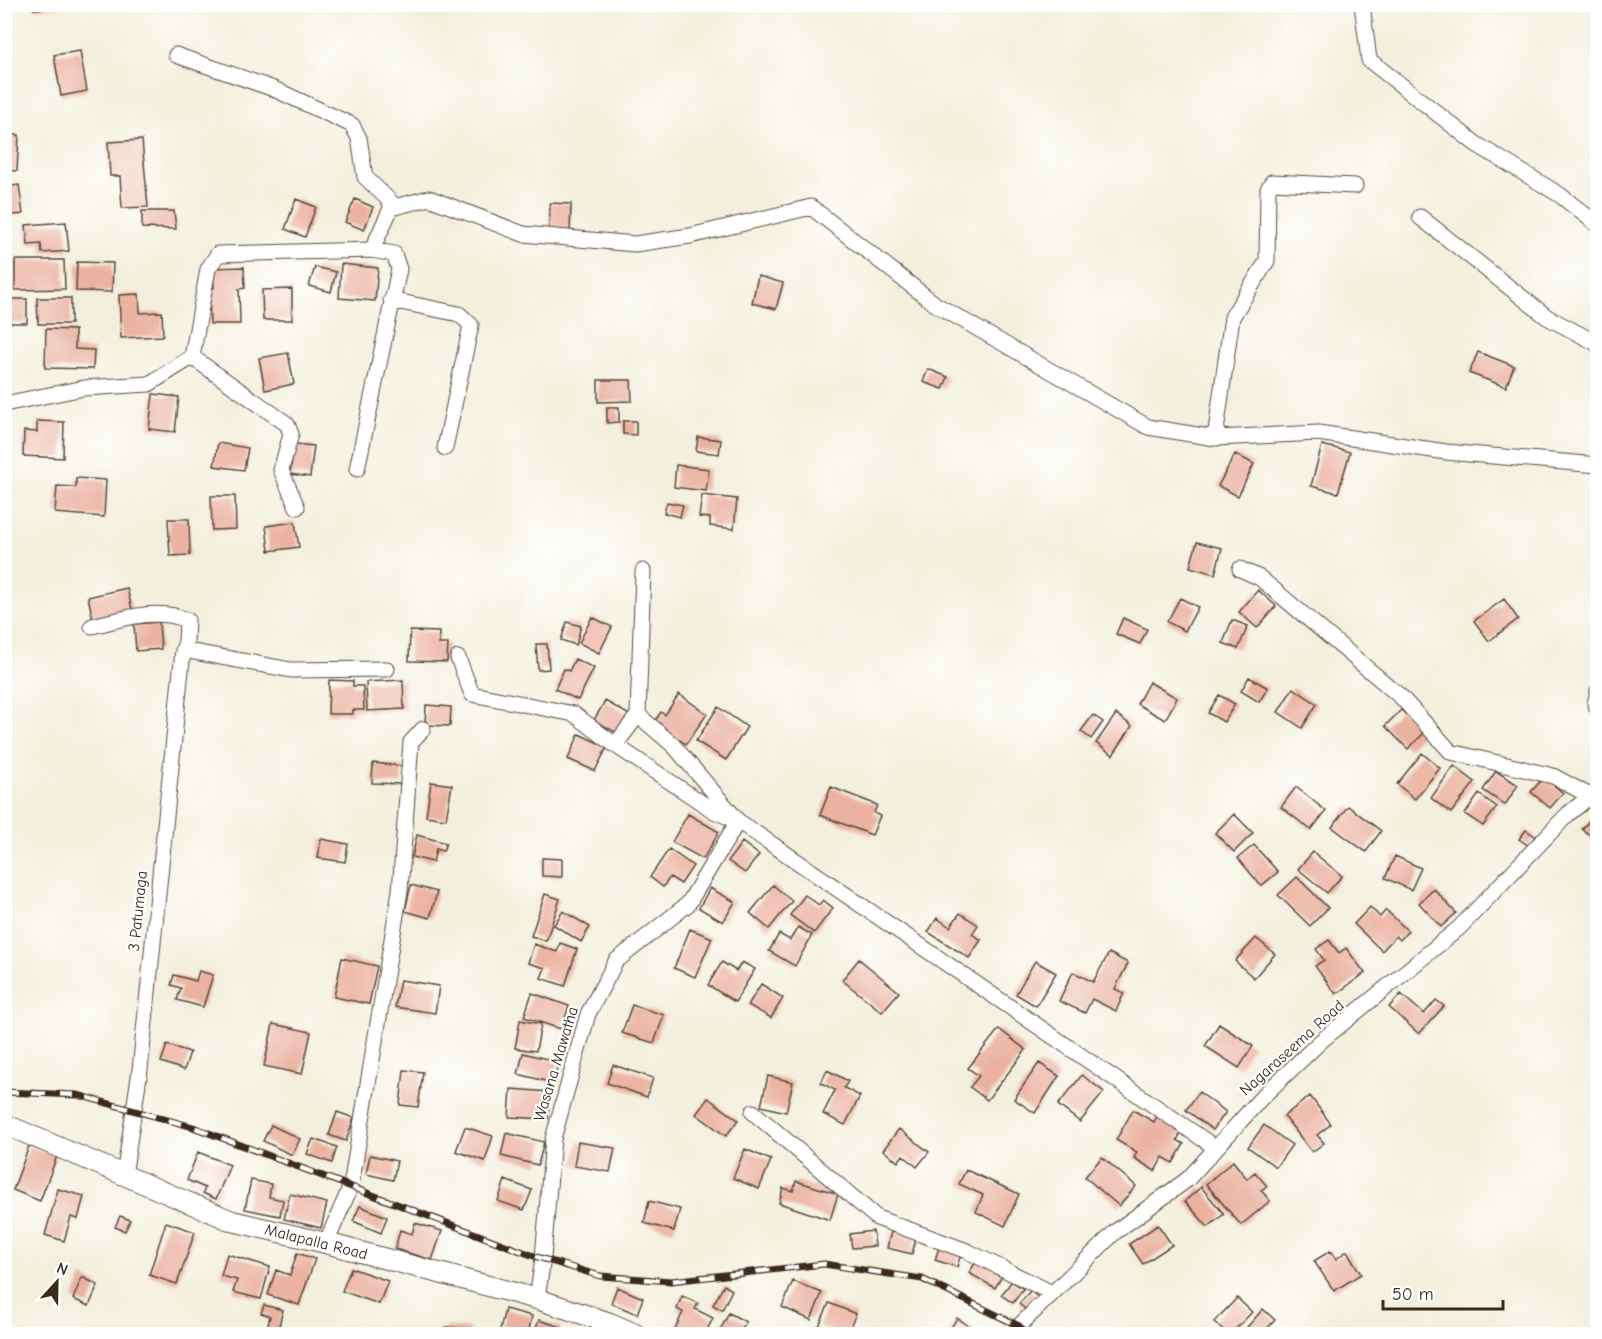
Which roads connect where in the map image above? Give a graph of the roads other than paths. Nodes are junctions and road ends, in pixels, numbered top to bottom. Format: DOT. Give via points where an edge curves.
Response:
graph roads {
  1 [pos="1362,4"];
  2 [pos="176,55"];
  3 [pos="1355,186"];
  4 [pos="395,206"];
  5 [pos="1419,217"];
  6 [pos="1598,225"];
  7 [pos="372,250"];
  8 [pos="391,300"];
  9 [pos="1598,344"];
  10 [pos="192,357"];
  11 [pos="4,404"];
  12 [pos="1215,438"];
  13 [pos="445,448"];
  14 [pos="1598,465"];
  15 [pos="357,470"];
  16 [pos="297,507"];
  17 [pos="1240,569"];
  18 [pos="643,571"];
  19 [pos="92,627"];
  20 [pos="183,650"];
  21 [pos="458,658"];
  22 [pos="387,669"];
  23 [pos="1598,691"];
  24 [pos="1598,710"];
  25 [pos="638,715"];
  26 [pos="423,729"];
  27 [pos="615,745"];
  28 [pos="1594,793"];
  29 [pos="738,821"];
  30 [pos="753,1112"];
  31 [pos="4,1124"];
  32 [pos="1216,1148"];
  33 [pos="124,1176"];
  34 [pos="326,1244"];
  35 [pos="1052,1293"];
  36 [pos="537,1299"];
  37 [pos="635,1335"];
  38 [pos="1014,1335"];
  1 -- 6 [label="street" via="1370,60 1476,144 1560,195"];
  2 -- 4 [label="street" via="274,90 352,125 359,138 365,177"];
  3 -- 12 [label="street" via="1272,182 1268,189 1267,261 1232,316"];
  4 -- 7 [label="street"];
  4 -- 12 [label="street" via="429,198 523,234 635,244 690,236 811,207 935,304 1148,427"];
  5 -- 9 [label="street" via="1547,317"];
  7 -- 8 [label="street" via="394,254 399,269"];
  7 -- 10 [label="street" via="218,254 208,269"];
  8 -- 13 [label="street" via="459,314 471,325"];
  8 -- 15 [label="street"];
  10 -- 11 [label="street" via="149,384 84,388"];
  10 -- 16 [label="street" via="287,424 291,434 281,470"];
  12 -- 14 [label="street" via="1318,433 1446,452"];
  17 -- 28 [label="street" via="1260,578 1401,698 1451,752 1553,776"];
  18 -- 25 [label="street"];
  19 -- 20 [label="street, 3 Patumaga" via="145,615 173,615 187,620"];
  20 -- 22 [label="street" via="291,670"];
  20 -- 33 [label="street, 3 Patumaga" via="140,1070"];
  21 -- 27 [label="street" via="472,694 574,714"];
  23 -- 24 [label="street"];
  25 -- 27 [label="street"];
  25 -- 29 [label="street" via="674,746"];
  26 -- 34 [label="street" via="411,742 400,891 351,1186"];
  27 -- 29 [label="street" via="714,811"];
  28 -- 32 [label="street, Nagaraseema Road" via="1568,814 1459,928 1322,1041 1263,1096"];
  29 -- 32 [label="street"];
  29 -- 36 [label="street, Wasana Mawatha" via="688,904 615,961 588,1014 553,1139"];
  30 -- 35 [label="street" via="877,1218 967,1251"];
  31 -- 33 [label="street, Malapalla Road"];
  32 -- 35 [label="street, Nagaraseema Road" via="1188,1179 1115,1232"];
  33 -- 34 [label="street, Malapalla Road" via="232,1221"];
  34 -- 36 [label="street, Malapalla Road"];
  35 -- 38 [label="street, Nagaraseema Road"];
  36 -- 37 [label="street, Malapalla Road"];
}
